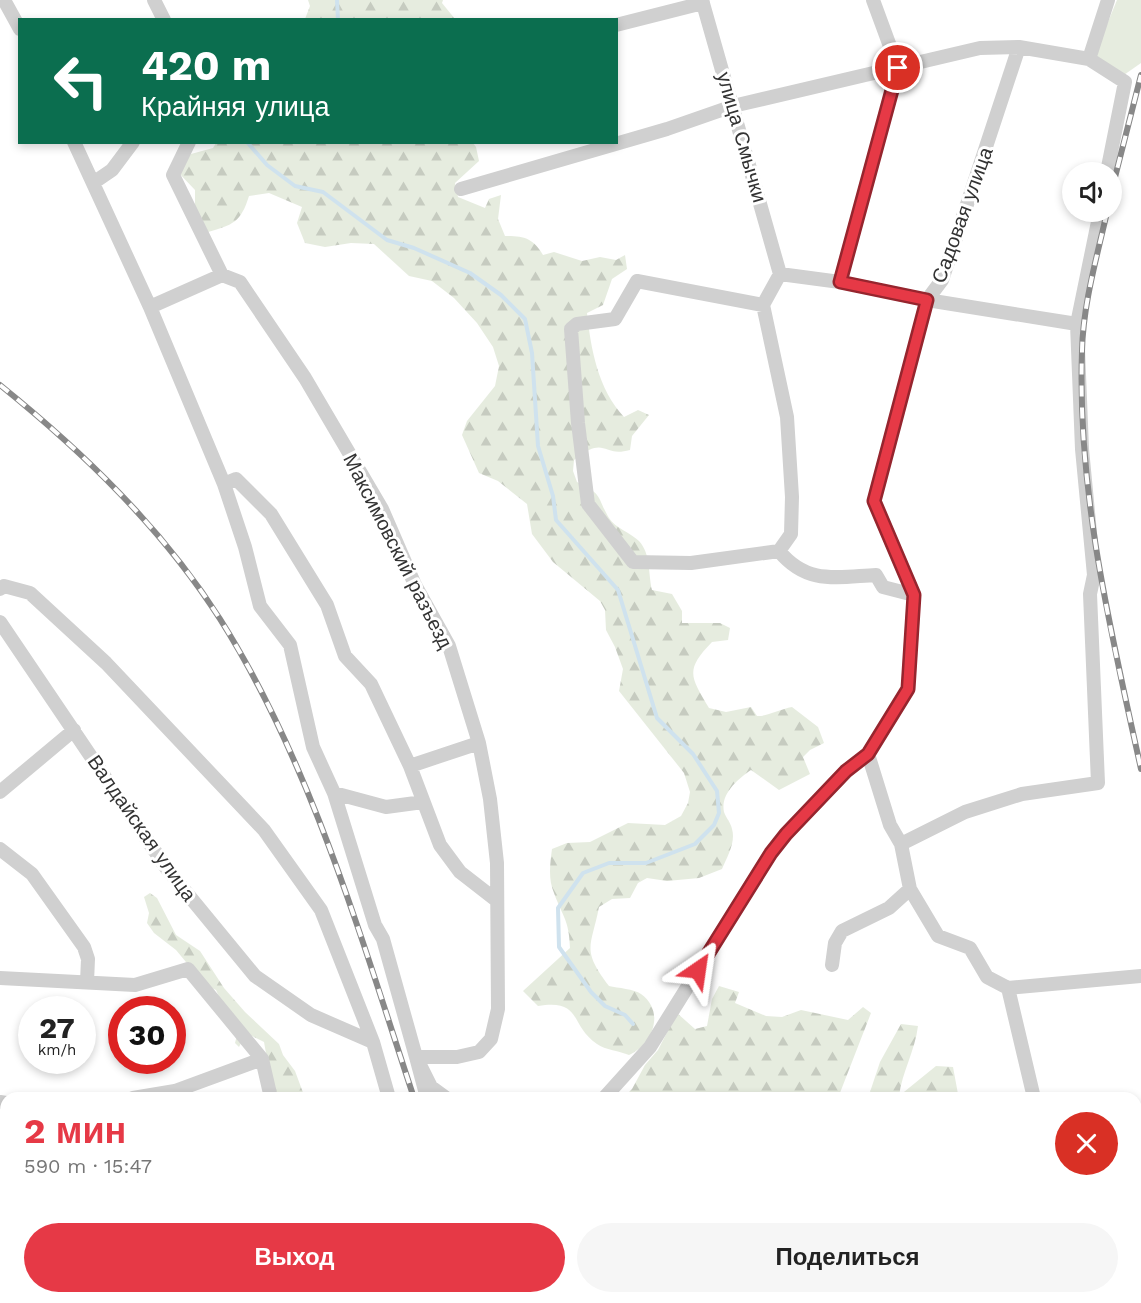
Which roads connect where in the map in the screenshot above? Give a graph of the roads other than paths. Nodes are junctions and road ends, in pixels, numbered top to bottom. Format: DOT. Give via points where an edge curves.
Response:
graph roads {
  1 [pos="4,0"];
  2 [pos="154,0"];
  3 [pos="873,0"];
  4 [pos="1108,0"];
  5 [pos="703,1"];
  6 [pos="163,18"];
  7 [pos="618,24"];
  8 [pos="18,26"];
  9 [pos="1019,47"];
  10 [pos="1089,59"];
  11 [pos="898,68"];
  12 [pos="734,106"];
  13 [pos="618,143"];
  14 [pos="75,144"];
  15 [pos="132,144"];
  16 [pos="188,144"];
  17 [pos="616,144"];
  18 [pos="1109,162"];
  19 [pos="93,183"];
  20 [pos="461,189"];
  21 [pos="1098,222"];
  22 [pos="780,274"];
  23 [pos="222,275"];
  24 [pos="840,282"];
  25 [pos="927,300"];
  26 [pos="763,305"];
  27 [pos="150,307"];
  28 [pos="1077,324"];
  29 [pos="224,484"];
  30 [pos="779,551"];
  31 [pos="0,589"];
  32 [pos="914,595"];
  33 [pos="0,622"];
  34 [pos="74,730"];
  35 [pos="479,743"];
  36 [pos="868,754"];
  37 [pos="410,766"];
  38 [pos="0,792"];
  39 [pos="334,793"];
  40 [pos="423,802"];
  41 [pos="901,844"];
  42 [pos="0,849"];
  43 [pos="910,890"];
  44 [pos="496,900"];
  45 [pos="832,965"];
  46 [pos="1141,976"];
  47 [pos="0,978"];
  48 [pos="87,982"];
  49 [pos="1008,988"];
  50 [pos="373,1042"];
  51 [pos="416,1057"];
  52 [pos="262,1059"];
  53 [pos="169,1092"];
  54 [pos="270,1092"];
  55 [pos="387,1092"];
  56 [pos="426,1092"];
  57 [pos="438,1092"];
  58 [pos="609,1092"];
  59 [pos="1033,1092"];
  1 -- 8 [label="street"];
  2 -- 6 [label="street"];
  3 -- 11 [label="street"];
  4 -- 10 [label="street"];
  5 -- 7 [label="street"];
  5 -- 12 [label="street, улица Смычки"];
  9 -- 10 [label="street"];
  9 -- 11 [label="street" via="980,48"];
  9 -- 25 [label="street, Садовая улица" via="942,280"];
  10 -- 18 [label="street" via="1125,82"];
  11 -- 12 [label="street"];
  11 -- 24 [label="street"];
  12 -- 13 [label="street"];
  12 -- 22 [label="street, улица Смычки"];
  14 -- 19 [label="street"];
  15 -- 19 [label="street" via="112,170"];
  16 -- 23 [label="street" via="173,175"];
  17 -- 20 [label="street"];
  19 -- 27 [label="street"];
  21 -- 28 [label="street"];
  22 -- 24 [label="street"];
  22 -- 26 [label="street"];
  23 -- 27 [label="street"];
  23 -- 35 [label="street, Максимовский разъезд" via="240,282 305,378 382,509 415,585 449,646"];
  24 -- 25 [label="street"];
  25 -- 28 [label="street"];
  25 -- 32 [label="street, Садовая улица" via="874,501"];
  26 -- 30 [label="street" via="787,417 791,534"];
  26 -- 30 [label="street" via="637,281 615,319 577,324 571,329 588,504 633,562 671,565"];
  27 -- 29 [label="street"];
  28 -- 41 [label="street" via="1082,449 1094,575 1090,594 1098,783 1022,794 965,812"];
  29 -- 37 [label="street" via="236,479 271,514 327,605 345,656 371,684"];
  29 -- 39 [label="street" via="260,606 290,645 313,747"];
  30 -- 32 [label="street" via="793,567 823,578 876,575 883,587"];
  31 -- 50 [label="street" via="4,586 30,593 106,663 264,830 321,910"];
  32 -- 36 [label="street, Садовая улица" via="908,689"];
  33 -- 34 [label="street, Валдайская улица"];
  34 -- 38 [label="street"];
  34 -- 50 [label="street, Валдайская улица" via="167,869 255,976 311,1015"];
  35 -- 37 [label="street"];
  35 -- 44 [label="street, Максимовский разъезд" via="497,863"];
  36 -- 41 [label="street" via="890,825"];
  36 -- 58 [label="street, Садовая улица" via="846,771 786,834 650,1047"];
  37 -- 40 [label="street"];
  39 -- 40 [label="street" via="386,807"];
  39 -- 51 [label="street" via="375,925 383,939"];
  40 -- 44 [label="street" via="440,845 453,863"];
  41 -- 43 [label="street"];
  42 -- 48 [label="street" via="32,874 84,947"];
  43 -- 45 [label="street" via="889,908 842,930"];
  43 -- 49 [label="street" via="938,936 970,948 987,978"];
  44 -- 51 [label="street, Максимовский разъезд" via="498,1009 491,1039 479,1052 457,1057"];
  46 -- 49 [label="street"];
  47 -- 48 [label="street"];
  48 -- 52 [label="street" via="135,985 188,969"];
  49 -- 59 [label="street"];
  50 -- 55 [label="street"];
  51 -- 56 [label="street"];
  51 -- 57 [label="street" via="431,1087"];
  52 -- 53 [label="street"];
  52 -- 54 [label="street"];
}
